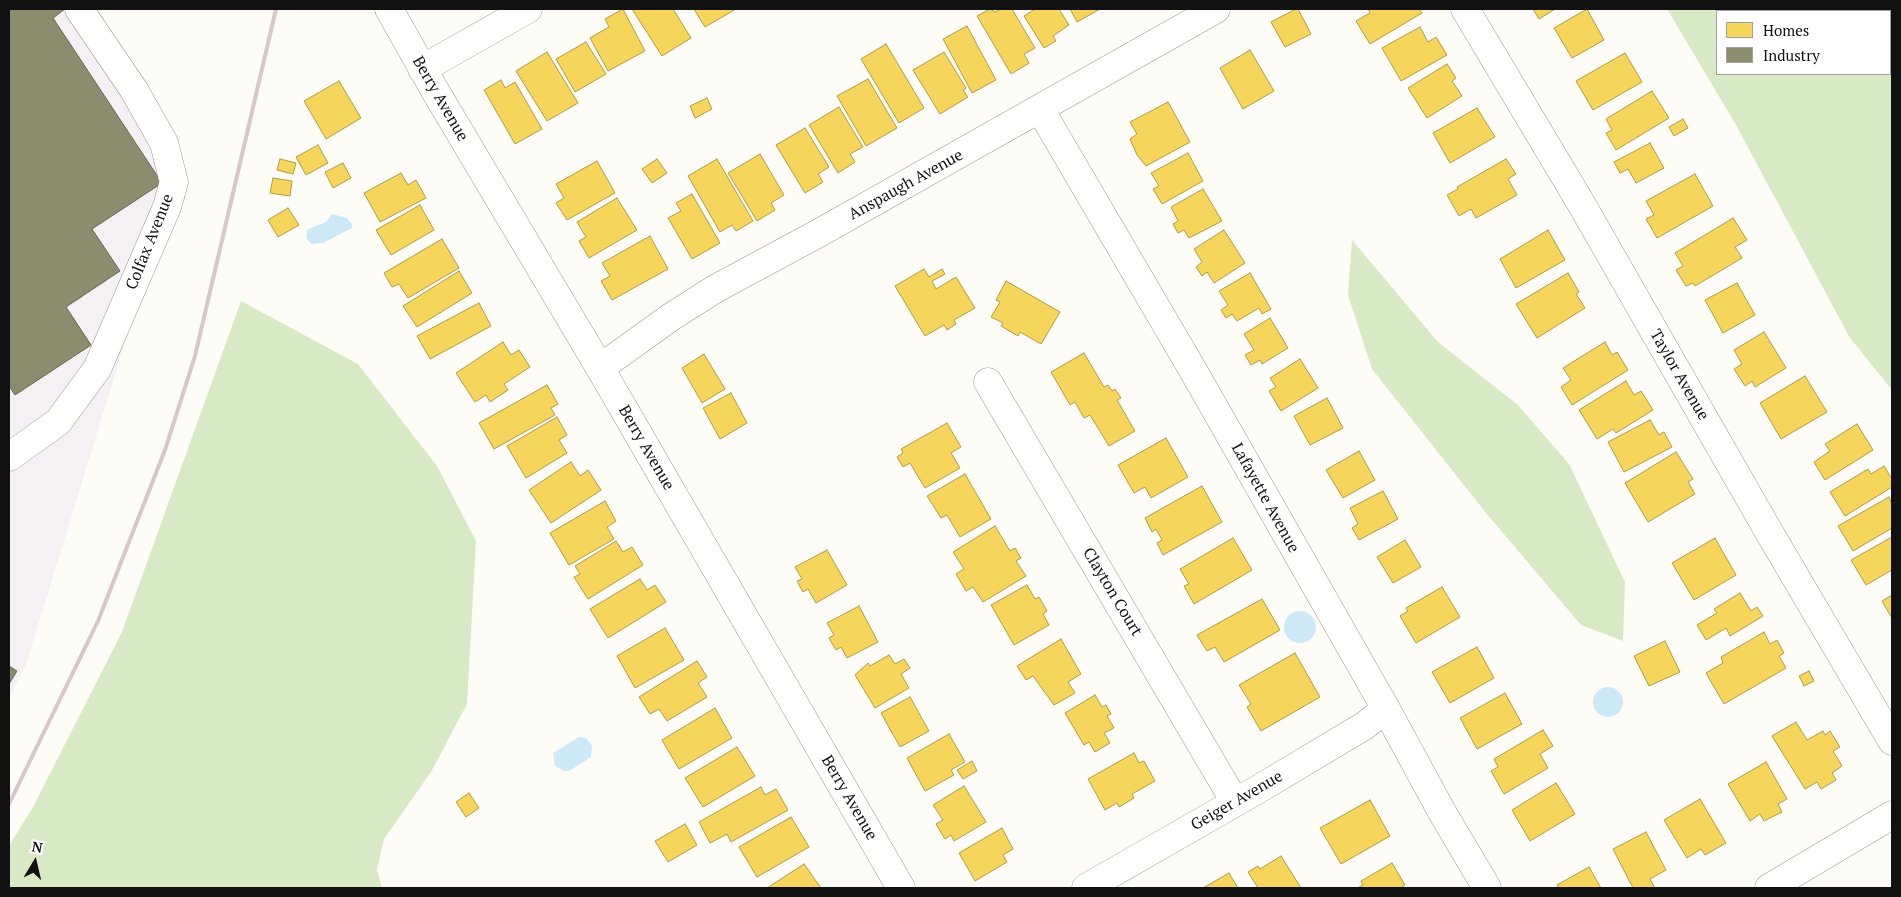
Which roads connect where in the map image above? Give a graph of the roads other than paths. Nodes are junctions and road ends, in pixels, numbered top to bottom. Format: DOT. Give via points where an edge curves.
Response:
graph roads {
  1 [pos="79,9"];
  2 [pos="389,9"];
  3 [pos="528,9"];
  4 [pos="1216,9"];
  5 [pos="1465,9"];
  6 [pos="422,69"];
  7 [pos="1040,109"];
  8 [pos="600,368"];
  9 [pos="988,382"];
  10 [pos="9,456"];
  11 [pos="1386,710"];
  12 [pos="1892,741"];
  13 [pos="1235,802"];
  14 [pos="1892,815"];
  15 [pos="901,888"];
  16 [pos="1086,888"];
  17 [pos="1488,888"];
  18 [pos="1769,888"];
  1 -- 10 [label="street, Colfax Avenue" via="134,90 164,143 174,182 97,369 58,422"];
  2 -- 6 [label="street, Berry Avenue"];
  3 -- 6 [label="street"];
  4 -- 7 [label="street, Anspaugh Avenue"];
  5 -- 12 [label="street, Taylor Avenue"];
  6 -- 8 [label="street, Berry Avenue"];
  7 -- 8 [label="street, Anspaugh Avenue" via="715,289"];
  7 -- 11 [label="street, Lafayette Avenue"];
  8 -- 15 [label="street, Berry Avenue"];
  9 -- 13 [label="street, Clayton Court"];
  11 -- 13 [label="street, Geiger Avenue"];
  11 -- 17 [label="street, Lafayette Avenue"];
  13 -- 16 [label="street, Geiger Avenue"];
  14 -- 18 [label="street"];
}
